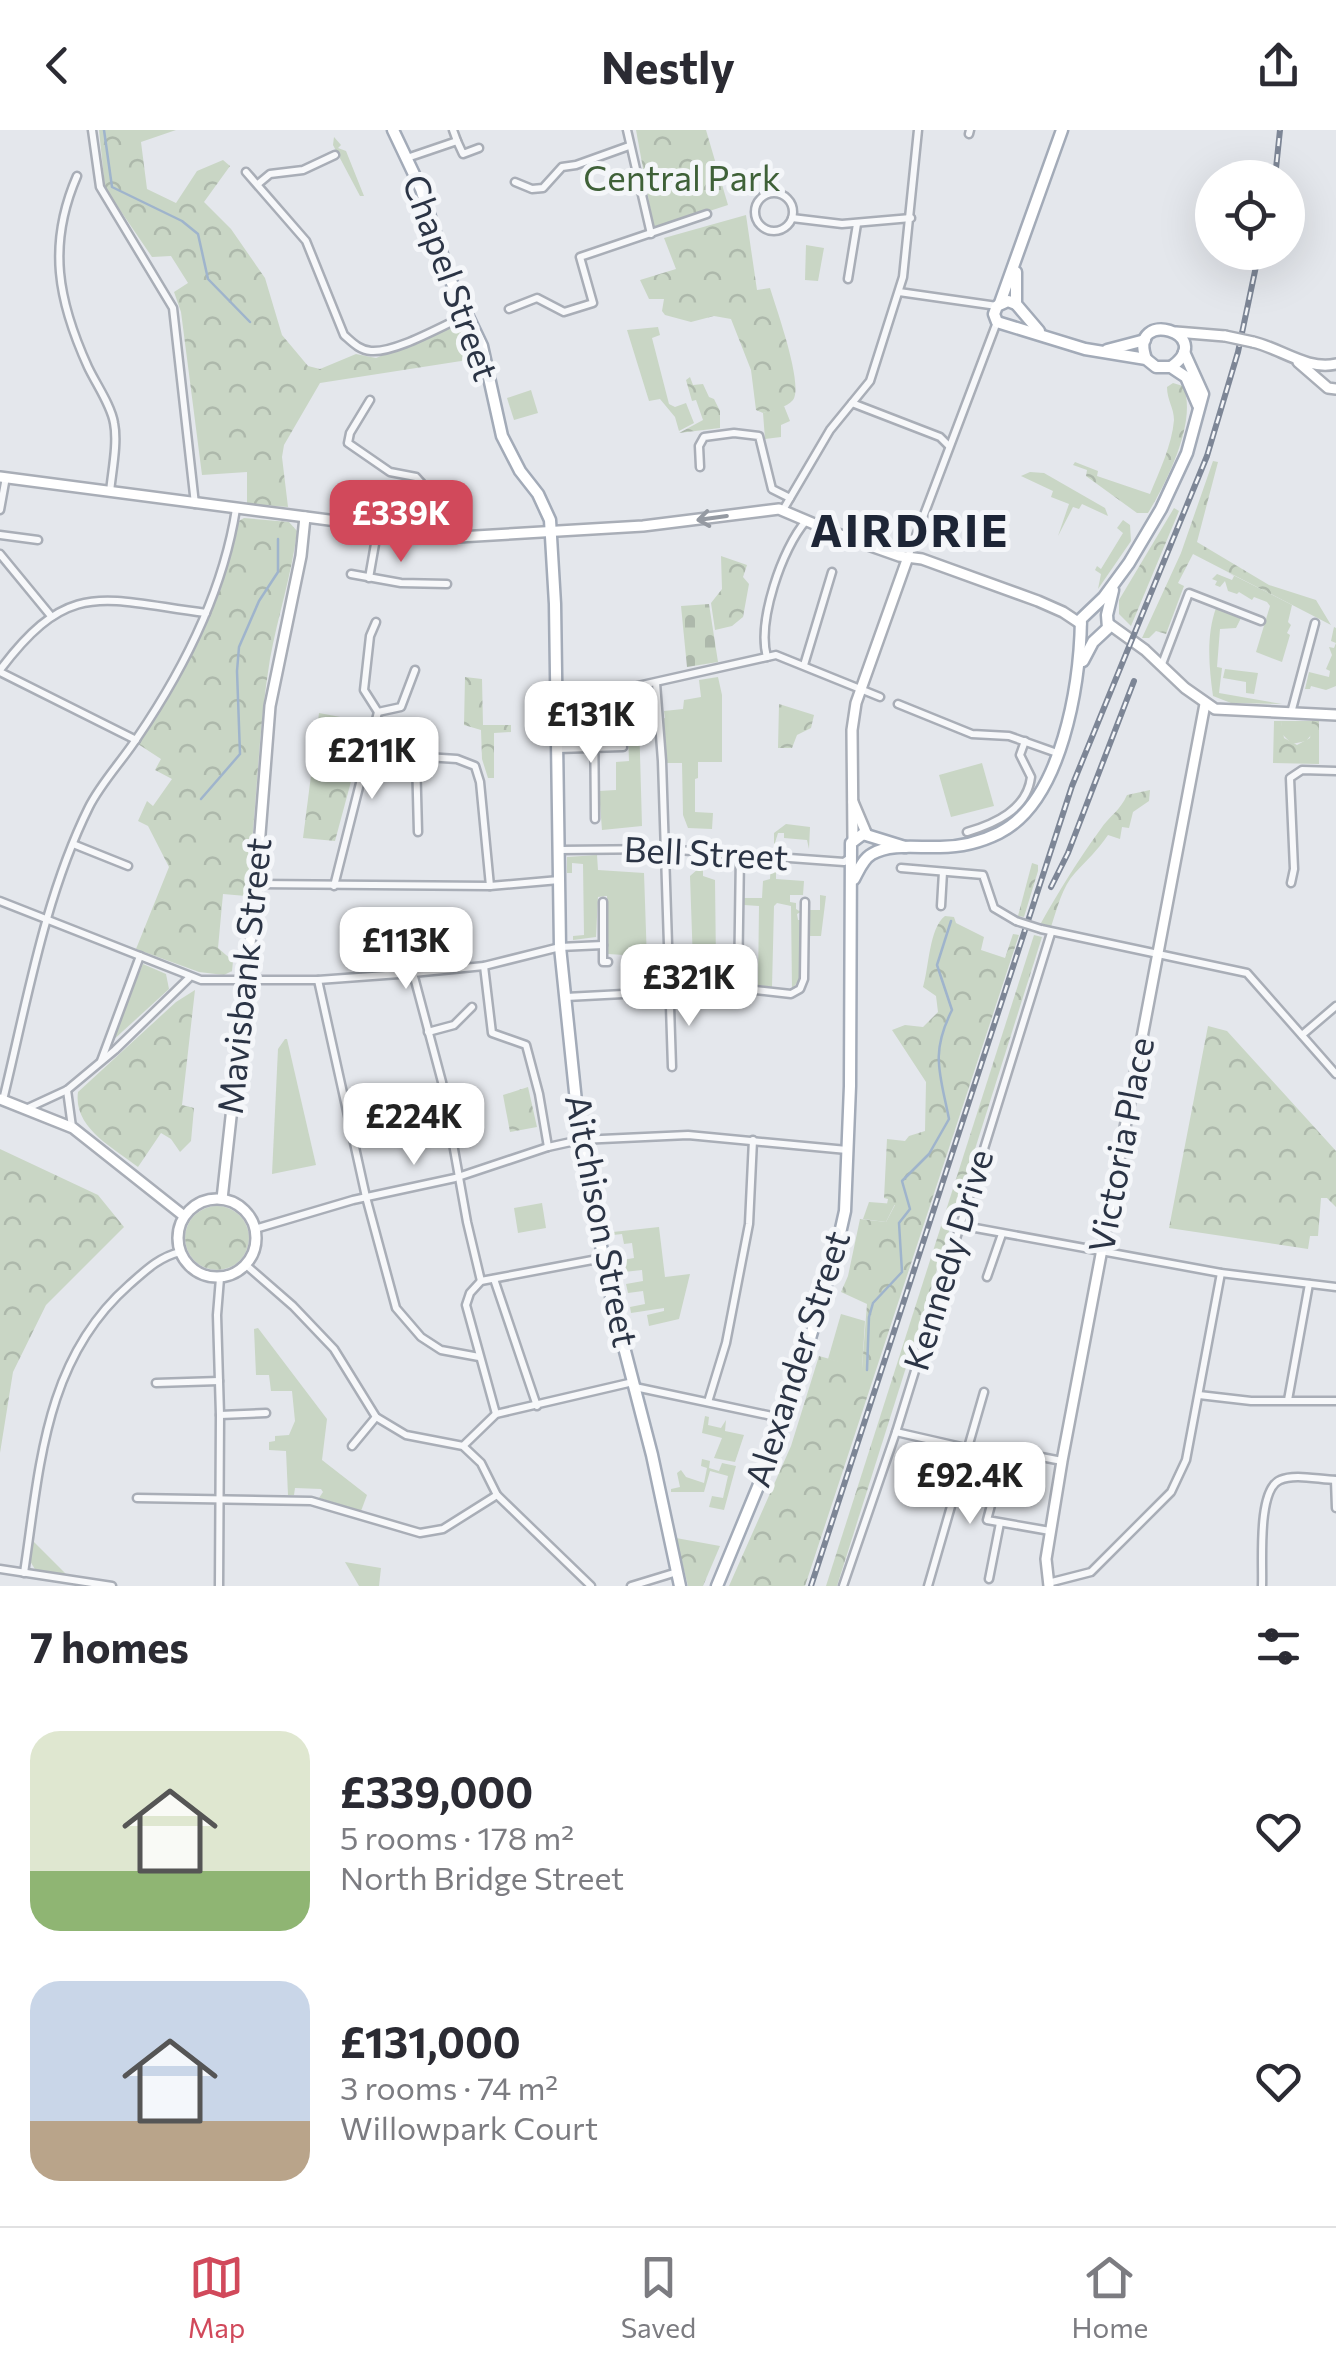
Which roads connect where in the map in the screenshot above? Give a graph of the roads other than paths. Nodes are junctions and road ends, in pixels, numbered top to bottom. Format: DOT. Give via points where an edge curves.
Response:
graph roads {
  1 [pos="92,130"];
  2 [pos="393,130"];
  3 [pos="453,130"];
  4 [pos="628,130"];
  5 [pos="918,130"];
  6 [pos="1062,130"];
  7 [pos="457,141"];
  8 [pos="630,146"];
  9 [pos="479,148"];
  10 [pos="335,155"];
  11 [pos="406,158"];
  12 [pos="246,172"];
  13 [pos="77,176"];
  14 [pos="514,182"];
  15 [pos="258,184"];
  16 [pos="707,214"];
  17 [pos="792,218"];
  18 [pos="911,218"];
  19 [pos="857,224"];
  20 [pos="650,234"];
  21 [pos="1017,261"];
  22 [pos="848,279"];
  23 [pos="899,292"];
  24 [pos="509,308"];
  25 [pos="1018,308"];
  26 [pos="997,312"];
  27 [pos="467,315"];
  28 [pos="1012,326"];
  29 [pos="1176,332"];
  30 [pos="1208,333"];
  31 [pos="1045,336"];
  32 [pos="1145,340"];
  33 [pos="1085,349"];
  34 [pos="1184,350"];
  35 [pos="1288,354"];
  36 [pos="1146,360"];
  37 [pos="1332,365"];
  38 [pos="1171,368"];
  39 [pos="1322,380"];
  40 [pos="1336,389"];
  41 [pos="370,400"];
  42 [pos="852,403"];
  43 [pos="1199,410"];
  44 [pos="950,447"];
  45 [pos="700,467"];
  46 [pos="3,477"];
  47 [pos="110,492"];
  48 [pos="790,498"];
  49 [pos="195,504"];
  50 [pos="236,509"];
  51 [pos="0,510"];
  52 [pos="782,510"];
  53 [pos="305,517"];
  54 [pos="806,520"];
  55 [pos="378,528"];
  56 [pos="429,534"];
  57 [pos="552,534"];
  58 [pos="0,535"];
  59 [pos="38,540"];
  60 [pos="0,554"];
  61 [pos="908,556"];
  62 [pos="832,572"];
  63 [pos="351,574"];
  64 [pos="370,578"];
  65 [pos="1117,582"];
  66 [pos="448,584"];
  67 [pos="1088,611"];
  68 [pos="1063,612"];
  69 [pos="206,613"];
  70 [pos="51,616"];
  71 [pos="1108,620"];
  72 [pos="376,622"];
  73 [pos="1262,622"];
  74 [pos="1315,623"];
  75 [pos="1081,627"];
  76 [pos="1100,637"];
  77 [pos="1127,639"];
  78 [pos="767,657"];
  79 [pos="1162,664"];
  80 [pos="804,665"];
  81 [pos="415,670"];
  82 [pos="0,671"];
  83 [pos="1078,671"];
  84 [pos="656,683"];
  85 [pos="860,690"];
  86 [pos="556,691"];
  87 [pos="880,697"];
  88 [pos="898,704"];
  89 [pos="1205,704"];
  90 [pos="594,711"];
  91 [pos="378,712"];
  92 [pos="1291,714"];
  93 [pos="1336,715"];
  94 [pos="136,740"];
  95 [pos="1025,740"];
  96 [pos="594,747"];
  97 [pos="623,747"];
  98 [pos="368,748"];
  99 [pos="558,749"];
  100 [pos="1057,753"];
  101 [pos="416,757"];
  102 [pos="1336,771"];
  103 [pos="852,799"];
  104 [pos="975,818"];
  105 [pos="595,820"];
  106 [pos="978,829"];
  107 [pos="418,832"];
  108 [pos="966,832"];
  109 [pos="868,836"];
  110 [pos="73,844"];
  111 [pos="904,847"];
  112 [pos="664,849"];
  113 [pos="852,849"];
  114 [pos="558,850"];
  115 [pos="740,854"];
  116 [pos="870,855"];
  117 [pos="128,866"];
  118 [pos="901,868"];
  119 [pos="943,872"];
  120 [pos="559,880"];
  121 [pos="1292,883"];
  122 [pos="256,884"];
  123 [pos="852,884"];
  124 [pos="334,886"];
  125 [pos="490,886"];
  126 [pos="0,900"];
  127 [pos="602,902"];
  128 [pos="805,902"];
  129 [pos="941,906"];
  130 [pos="47,920"];
  131 [pos="1051,932"];
  132 [pos="603,945"];
  133 [pos="560,946"];
  134 [pos="1159,954"];
  135 [pos="140,956"];
  136 [pos="608,962"];
  137 [pos="484,966"];
  138 [pos="413,973"];
  139 [pos="189,978"];
  140 [pos="318,980"];
  141 [pos="245,981"];
  142 [pos="738,988"];
  143 [pos="670,992"];
  144 [pos="565,997"];
  145 [pos="1336,1006"];
  146 [pos="472,1007"];
  147 [pos="428,1032"];
  148 [pos="1302,1035"];
  149 [pos="100,1063"];
  150 [pos="672,1067"];
  151 [pos="1336,1074"];
  152 [pos="67,1090"];
  153 [pos="1,1099"];
  154 [pos="28,1108"];
  155 [pos="72,1128"];
  156 [pos="580,1140"];
  157 [pos="753,1140"];
  158 [pos="548,1147"];
  159 [pos="849,1150"];
  160 [pos="461,1176"];
  161 [pos="366,1197"];
  162 [pos="222,1199"];
  163 [pos="184,1216"];
  164 [pos="958,1225"];
  165 [pos="255,1229"];
  166 [pos="1002,1234"];
  167 [pos="180,1252"];
  168 [pos="1102,1253"];
  169 [pos="603,1258"];
  170 [pos="246,1265"];
  171 [pos="1221,1274"];
  172 [pos="988,1277"];
  173 [pos="220,1278"];
  174 [pos="494,1279"];
  175 [pos="481,1281"];
  176 [pos="1309,1284"];
  177 [pos="1336,1287"];
  178 [pos="479,1358"];
  179 [pos="219,1381"];
  180 [pos="156,1383"];
  181 [pos="634,1384"];
  182 [pos="984,1392"];
  183 [pos="1199,1395"];
  184 [pos="1288,1400"];
  185 [pos="1336,1401"];
  186 [pos="708,1402"];
  187 [pos="537,1406"];
  188 [pos="266,1414"];
  189 [pos="496,1414"];
  190 [pos="220,1415"];
  191 [pos="376,1417"];
  192 [pos="786,1419"];
  193 [pos="896,1432"];
  194 [pos="352,1446"];
  195 [pos="463,1446"];
  196 [pos="966,1448"];
  197 [pos="1005,1452"];
  198 [pos="1036,1456"];
  199 [pos="1062,1461"];
  200 [pos="1335,1480"];
  201 [pos="498,1496"];
  202 [pos="137,1498"];
  203 [pos="218,1499"];
  204 [pos="1336,1508"];
  205 [pos="1000,1523"];
  206 [pos="1050,1531"];
  207 [pos="0,1569"];
  208 [pos="677,1572"];
  209 [pos="24,1573"];
  210 [pos="988,1579"];
  211 [pos="1048,1584"];
  212 [pos="112,1586"];
  213 [pos="218,1586"];
  214 [pos="591,1586"];
  215 [pos="631,1586"];
  216 [pos="680,1586"];
  217 [pos="717,1586"];
  218 [pos="843,1586"];
  219 [pos="928,1586"];
  220 [pos="1262,1586"];
  1 -- 49 [label="street" via="100,187 173,308"];
  2 -- 11 [label="main road, Chapel Street"];
  3 -- 7 [label="street"];
  4 -- 8 [label="street"];
  5 -- 18 [label="street"];
  6 -- 21 [label="main road"];
  7 -- 9 [label="street" via="463,154"];
  7 -- 11 [label="street"];
  8 -- 14 [label="street" via="562,167 543,188"];
  8 -- 20 [label="street"];
  10 -- 15 [label="street" via="303,170 270,174"];
  11 -- 27 [label="main road, Chapel Street"];
  12 -- 15 [label="street"];
  13 -- 47 [label="street" via="64,207 58,275 63,303 114,423"];
  15 -- 27 [label="street" via="306,241 344,335 354,344 370,351 391,348"];
  16 -- 20 [label="street"];
  17 -- 17 [label="street" via="791,205 778,194 766,196 755,210 767,230 785,228"];
  17 -- 19 [label="street"];
  18 -- 19 [label="street"];
  18 -- 23 [label="street"];
  19 -- 22 [label="street"];
  20 -- 24 [label="street" via="580,257 593,303 564,312 537,298"];
  21 -- 25 [label="main road"];
  21 -- 26 [label="main road"];
  23 -- 26 [label="street"];
  23 -- 42 [label="street" via="870,381"];
  25 -- 26 [label="main road" via="1008,301"];
  25 -- 28 [label="main road"];
  25 -- 31 [label="main road"];
  26 -- 28 [label="main road" via="1004,326"];
  26 -- 44 [label="street"];
  27 -- 57 [label="main road, Chapel Street" via="482,346 502,436 547,511"];
  28 -- 31 [label="main road"];
  29 -- 30 [label="street"];
  29 -- 32 [label="main road" via="1156,330"];
  29 -- 34 [label="main road"];
  30 -- 34 [label="street"];
  30 -- 35 [label="street, bridge"];
  31 -- 33 [label="main road"];
  32 -- 33 [label="main road"];
  32 -- 36 [label="main road"];
  33 -- 36 [label="main road"];
  34 -- 38 [label="main road"];
  34 -- 43 [label="main road" via="1202,387"];
  35 -- 37 [label="street"];
  35 -- 39 [label="street"];
  36 -- 38 [label="main road"];
  37 -- 39 [label="street"];
  38 -- 43 [label="main road" via="1186,377"];
  39 -- 40 [label="street"];
  41 -- 56 [label="street" via="348,443 390,472 416,477 432,510"];
  42 -- 44 [label="street" via="940,437"];
  42 -- 48 [label="street"];
  43 -- 65 [label="main road" via="1174,486"];
  44 -- 61 [label="street"];
  45 -- 48 [label="street" via="704,436 760,436 769,482"];
  46 -- 47 [label="street"];
  46 -- 51 [label="street"];
  47 -- 49 [label="street"];
  48 -- 52 [label="street"];
  49 -- 50 [label="street"];
  50 -- 53 [label="street"];
  50 -- 69 [label="street"];
  52 -- 54 [label="street"];
  52 -- 57 [label="street, one-way"];
  53 -- 55 [label="street"];
  53 -- 122 [label="street, Mavisbank Street" via="270,706"];
  54 -- 61 [label="street"];
  54 -- 78 [label="street" via="767,605"];
  55 -- 56 [label="street"];
  55 -- 64 [label="street"];
  56 -- 57 [label="street"];
  57 -- 86 [label="main road, Aitchison Street"];
  58 -- 59 [label="street"];
  60 -- 70 [label="street"];
  61 -- 68 [label="street"];
  61 -- 85 [label="street"];
  62 -- 80 [label="street"];
  63 -- 64 [label="street"];
  64 -- 66 [label="street"];
  65 -- 67 [label="main road"];
  65 -- 71 [label="main road"];
  67 -- 68 [label="street"];
  67 -- 71 [label="main road" via="1100,610"];
  67 -- 75 [label="main road"];
  68 -- 75 [label="street"];
  69 -- 70 [label="street" via="96,600"];
  69 -- 94 [label="street"];
  70 -- 82 [label="street"];
  71 -- 76 [label="main road"];
  71 -- 77 [label="street"];
  72 -- 91 [label="street" via="364,690"];
  73 -- 79 [label="street" via="1189,593"];
  74 -- 92 [label="street"];
  75 -- 76 [label="main road"];
  75 -- 83 [label="main road"];
  76 -- 77 [label="street"];
  76 -- 83 [label="main road"];
  77 -- 79 [label="street"];
  78 -- 80 [label="street"];
  78 -- 84 [label="street"];
  79 -- 89 [label="street"];
  80 -- 85 [label="street"];
  81 -- 91 [label="street" via="401,708"];
  82 -- 94 [label="street"];
  83 -- 100 [label="main road"];
  84 -- 86 [label="street"];
  84 -- 112 [label="street"];
  85 -- 87 [label="street"];
  85 -- 103 [label="street" via="852,722"];
  86 -- 99 [label="main road, Aitchison Street"];
  88 -- 95 [label="street" via="972,734"];
  89 -- 92 [label="street"];
  89 -- 134 [label="street, Victoria Place"];
  90 -- 96 [label="street"];
  91 -- 98 [label="street"];
  92 -- 93 [label="street"];
  94 -- 110 [label="street" via="90,804"];
  95 -- 100 [label="street"];
  95 -- 106 [label="street" via="1020,755 1031,778 1025,796"];
  96 -- 97 [label="street"];
  96 -- 99 [label="street"];
  96 -- 105 [label="street"];
  98 -- 101 [label="street"];
  98 -- 124 [label="street"];
  99 -- 114 [label="main road, Aitchison Street"];
  100 -- 111 [label="main road" via="1039,796 1007,828 959,846"];
  101 -- 107 [label="street"];
  101 -- 125 [label="street" via="457,758 475,766"];
  102 -- 121 [label="street" via="1302,770 1290,778"];
  103 -- 109 [label="street"];
  103 -- 113 [label="street"];
  104 -- 106 [label="street"];
  106 -- 108 [label="street"];
  109 -- 111 [label="main road"];
  109 -- 113 [label="main road"];
  109 -- 116 [label="main road" via="875,847"];
  110 -- 117 [label="street"];
  110 -- 130 [label="street"];
  111 -- 116 [label="main road"];
  112 -- 114 [label="street, Bell Street"];
  112 -- 115 [label="street, Bell Street"];
  112 -- 143 [label="street"];
  113 -- 115 [label="street, Bell Street" via="844,862"];
  113 -- 116 [label="main road" via="857,856"];
  113 -- 123 [label="main road, Alexander Street"];
  114 -- 120 [label="main road, Aitchison Street"];
  115 -- 142 [label="street"];
  116 -- 123 [label="main road, Alexander Street"];
  118 -- 119 [label="street"];
  119 -- 129 [label="street"];
  119 -- 131 [label="street, bridge" via="983,875 994,908"];
  120 -- 125 [label="street"];
  120 -- 133 [label="main road, Aitchison Street"];
  122 -- 124 [label="street"];
  122 -- 141 [label="street, Mavisbank Street"];
  123 -- 159 [label="main road, Alexander Street"];
  124 -- 125 [label="street"];
  126 -- 130 [label="street"];
  127 -- 132 [label="street"];
  128 -- 142 [label="street" via="800,989 791,994"];
  130 -- 135 [label="street"];
  130 -- 153 [label="street"];
  131 -- 134 [label="street"];
  131 -- 164 [label="street, Kennedy Drive"];
  132 -- 133 [label="street"];
  132 -- 136 [label="street"];
  133 -- 137 [label="street"];
  133 -- 144 [label="main road, Aitchison Street"];
  134 -- 148 [label="street" via="1247,974"];
  134 -- 168 [label="street, Victoria Place"];
  135 -- 139 [label="street"];
  135 -- 149 [label="street"];
  137 -- 138 [label="street"];
  137 -- 158 [label="street" via="492,1032 526,1046"];
  138 -- 140 [label="street"];
  138 -- 147 [label="street"];
  139 -- 141 [label="street"];
  139 -- 149 [label="street"];
  140 -- 141 [label="street"];
  140 -- 161 [label="street"];
  141 -- 162 [label="street, Mavisbank Street"];
  142 -- 143 [label="street"];
  143 -- 144 [label="street"];
  143 -- 150 [label="street"];
  144 -- 156 [label="main road, Aitchison Street"];
  145 -- 148 [label="street"];
  146 -- 147 [label="street" via="454,1025"];
  147 -- 160 [label="street"];
  148 -- 151 [label="street"];
  149 -- 152 [label="street"];
  152 -- 154 [label="street"];
  152 -- 155 [label="street"];
  153 -- 154 [label="street"];
  154 -- 155 [label="street"];
  155 -- 163 [label="street"];
  156 -- 157 [label="street"];
  156 -- 158 [label="street"];
  156 -- 169 [label="main road, Aitchison Street"];
  157 -- 159 [label="street"];
  157 -- 186 [label="street" via="749,1224"];
  158 -- 160 [label="street"];
  159 -- 192 [label="main road, Alexander Street" via="836,1251"];
  160 -- 161 [label="street"];
  160 -- 175 [label="street"];
  161 -- 165 [label="street"];
  161 -- 178 [label="street" via="396,1308 441,1350"];
  162 -- 163 [label="street" via="204,1201"];
  162 -- 165 [label="street" via="244,1210"];
  163 -- 167 [label="street"];
  164 -- 166 [label="street"];
  164 -- 193 [label="street, Kennedy Drive"];
  165 -- 170 [label="street" via="254,1254"];
  166 -- 168 [label="street"];
  166 -- 172 [label="street"];
  167 -- 173 [label="street" via="194,1270"];
  167 -- 209 [label="street" via="147,1269 114,1299 70,1358 51,1408"];
  168 -- 171 [label="street"];
  168 -- 199 [label="street, Victoria Place"];
  169 -- 174 [label="street"];
  169 -- 181 [label="main road, Aitchison Street"];
  170 -- 173 [label="street"];
  170 -- 191 [label="street" via="334,1349"];
  171 -- 176 [label="street"];
  171 -- 183 [label="street"];
  173 -- 179 [label="street"];
  174 -- 175 [label="street"];
  174 -- 187 [label="street"];
  175 -- 178 [label="street" via="466,1306"];
  176 -- 177 [label="street"];
  176 -- 184 [label="street"];
  178 -- 189 [label="street"];
  179 -- 180 [label="street"];
  179 -- 190 [label="street"];
  181 -- 186 [label="street"];
  181 -- 187 [label="street"];
  181 -- 208 [label="main road, Aitchison Street"];
  182 -- 196 [label="street"];
  183 -- 184 [label="street"];
  183 -- 211 [label="street" via="1186,1460 1166,1501 1091,1572"];
  184 -- 185 [label="street"];
  186 -- 192 [label="street"];
  187 -- 189 [label="street"];
  188 -- 190 [label="street"];
  189 -- 195 [label="street"];
  190 -- 203 [label="street"];
  191 -- 194 [label="street"];
  191 -- 195 [label="street" via="406,1435"];
  192 -- 217 [label="main road, Alexander Street"];
  193 -- 196 [label="street"];
  193 -- 218 [label="street, Kennedy Drive"];
  195 -- 201 [label="street" via="482,1464"];
  196 -- 219 [label="street"];
  197 -- 205 [label="street" via="987,1520"];
  198 -- 199 [label="street"];
  199 -- 206 [label="street, Victoria Place"];
  200 -- 204 [label="street"];
  200 -- 220 [label="street" via="1286,1478 1273,1486 1265,1505"];
  201 -- 203 [label="street" via="443,1529 420,1533 312,1501"];
  201 -- 214 [label="street"];
  202 -- 203 [label="street"];
  203 -- 213 [label="street"];
  205 -- 206 [label="street"];
  205 -- 210 [label="street"];
  206 -- 211 [label="street, Victoria Place"];
  207 -- 209 [label="street"];
  208 -- 215 [label="street"];
  208 -- 216 [label="main road, Aitchison Street"];
  209 -- 212 [label="street"];
}
